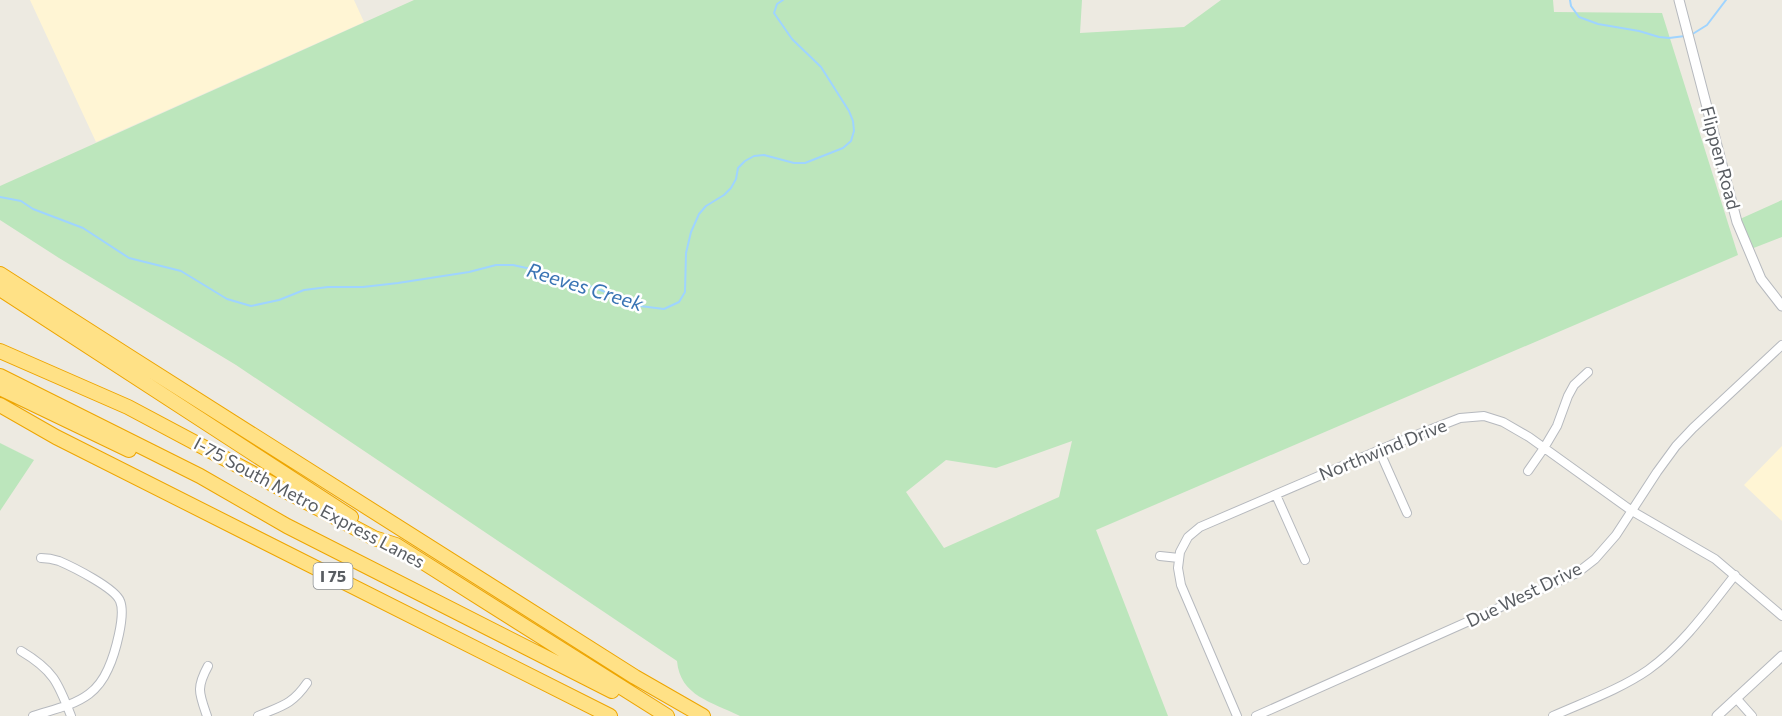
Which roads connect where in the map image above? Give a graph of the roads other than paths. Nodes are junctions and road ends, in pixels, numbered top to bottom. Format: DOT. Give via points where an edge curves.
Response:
graph roads {
  1 [pos="1679,0"];
  2 [pos="0,274"];
  3 [pos="0,289"];
  4 [pos="1781,302"];
  5 [pos="1782,345"];
  6 [pos="0,351"];
  7 [pos="1588,372"];
  8 [pos="0,376"];
  9 [pos="0,388"];
  10 [pos="0,405"];
  11 [pos="0,412"];
  12 [pos="56,437"];
  13 [pos="1544,448"];
  14 [pos="1380,450"];
  15 [pos="1528,471"];
  16 [pos="1276,495"];
  17 [pos="1632,511"];
  18 [pos="1407,513"];
  19 [pos="285,525"];
  20 [pos="396,545"];
  21 [pos="1160,556"];
  22 [pos="41,558"];
  23 [pos="1179,558"];
  24 [pos="1305,560"];
  25 [pos="1735,575"];
  26 [pos="1782,616"];
  27 [pos="21,651"];
  28 [pos="1782,656"];
  29 [pos="208,666"];
  30 [pos="308,683"];
  31 [pos="1736,698"];
  32 [pos="66,705"];
  33 [pos="33,716"];
  34 [pos="71,716"];
  35 [pos="207,716"];
  36 [pos="258,716"];
  37 [pos="610,716"];
  38 [pos="662,716"];
  39 [pos="667,716"];
  40 [pos="703,716"];
  41 [pos="1237,716"];
  42 [pos="1256,716"];
  43 [pos="1553,716"];
  44 [pos="1717,716"];
  45 [pos="1752,716"];
  1 -- 4 [label="street, Flippen Road" via="1737,222 1761,279"];
  2 -- 40 [label="highway" via="635,677"];
  3 -- 20 [label="highway"];
  5 -- 17 [label="street, Due West Drive" via="1693,428"];
  6 -- 20 [label="highway, I-75 South Metro Express Lanes" via="128,407 374,538"];
  7 -- 13 [label="street" via="1574,385"];
  8 -- 19 [label="highway, I-75 South Metro Express Lanes" via="200,476"];
  9 -- 19 [label="highway"];
  10 -- 12 [label="highway, I 75"];
  11 -- 12 [label="highway"];
  12 -- 37 [label="highway, I 75"];
  13 -- 14 [label="street, Northwind Drive" via="1503,422 1484,416 1460,418"];
  13 -- 15 [label="street"];
  13 -- 17 [label="street, Northwind Drive"];
  14 -- 16 [label="street, Northwind Drive"];
  14 -- 18 [label="street"];
  16 -- 23 [label="street, Northwind Drive" via="1200,527 1188,537"];
  16 -- 24 [label="street"];
  17 -- 25 [label="street, Northwind Drive" via="1698,548"];
  17 -- 42 [label="street, Due West Drive" via="1595,559 1577,573"];
  19 -- 38 [label="highway, I-75 South Metro Express Lanes"];
  20 -- 39 [label="highway, I-75 South Metro Express Lanes"];
  21 -- 23 [label="street"];
  22 -- 32 [label="street" via="59,561 107,587 122,608 112,659 103,678 89,694"];
  23 -- 41 [label="street" via="1181,585"];
  25 -- 26 [label="street, Northwind Drive"];
  25 -- 43 [label="street" via="1668,654 1620,686"];
  27 -- 32 [label="street" via="48,670"];
  28 -- 31 [label="street"];
  29 -- 35 [label="street" via="199,689"];
  30 -- 36 [label="street" via="289,703"];
  31 -- 44 [label="street"];
  31 -- 45 [label="street"];
  32 -- 33 [label="street"];
  32 -- 34 [label="street"];
}
